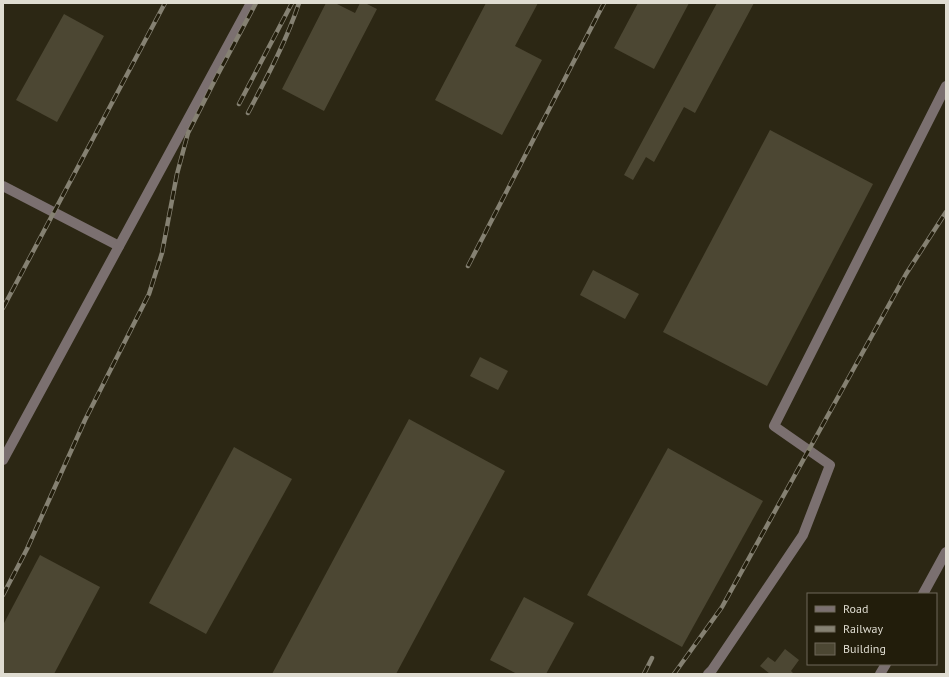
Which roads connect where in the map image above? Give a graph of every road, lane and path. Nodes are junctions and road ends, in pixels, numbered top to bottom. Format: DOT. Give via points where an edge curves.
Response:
graph roads {
  1 [pos="251,3"];
  2 [pos="946,86"];
  3 [pos="3,186"];
  4 [pos="119,246"];
  5 [pos="3,460"];
  6 [pos="946,552"];
  7 [pos="924,593"];
  8 [pos="885,665"];
  9 [pos="708,674"];
  10 [pos="880,674"];
  1 -- 4 [label="street"];
  2 -- 9 [label="street" via="774,426 830,465 802,535"];
  3 -- 4 [label="street"];
  4 -- 5 [label="street"];
  6 -- 7 [label="street"];
  8 -- 10 [label="street"];
}
